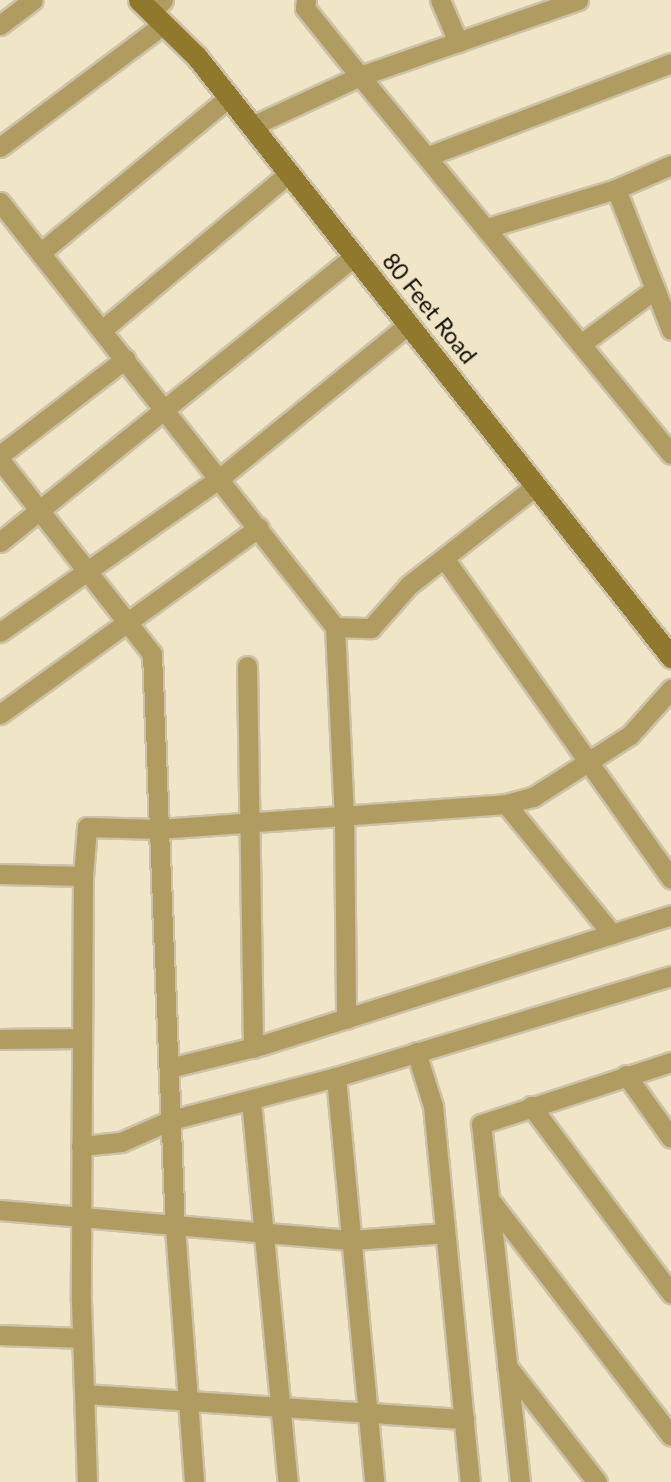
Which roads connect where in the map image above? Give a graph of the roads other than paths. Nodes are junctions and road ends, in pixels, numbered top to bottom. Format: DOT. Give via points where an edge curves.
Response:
graph roads {
  1 [pos="33,0"];
  2 [pos="306,0"];
  3 [pos="440,0"];
  4 [pos="578,0"];
  5 [pos="537,7"];
  6 [pos="154,9"];
  7 [pos="0,25"];
  8 [pos="457,42"];
  9 [pos="671,63"];
  10 [pos="360,76"];
  11 [pos="229,97"];
  12 [pos="252,126"];
  13 [pos="0,147"];
  14 [pos="428,156"];
  15 [pos="671,165"];
  16 [pos="289,173"];
  17 [pos="616,189"];
  18 [pos="0,202"];
  19 [pos="487,228"];
  20 [pos="40,253"];
  21 [pos="355,256"];
  22 [pos="655,289"];
  23 [pos="409,324"];
  24 [pos="102,330"];
  25 [pos="671,330"];
  26 [pos="581,344"];
  27 [pos="125,359"];
  28 [pos="166,411"];
  29 [pos="671,454"];
  30 [pos="0,457"];
  31 [pos="220,478"];
  32 [pos="537,485"];
  33 [pos="40,511"];
  34 [pos="259,527"];
  35 [pos="0,542"];
  36 [pos="444,558"];
  37 [pos="87,572"];
  38 [pos="127,623"];
  39 [pos="335,627"];
  40 [pos="0,632"];
  41 [pos="671,657"];
  42 [pos="247,666"];
  43 [pos="671,689"];
  44 [pos="0,714"];
  45 [pos="586,763"];
  46 [pos="506,804"];
  47 [pos="344,816"];
  48 [pos="249,823"];
  49 [pos="159,829"];
  50 [pos="0,874"];
  51 [pos="83,876"];
  52 [pos="671,879"];
  53 [pos="671,915"];
  54 [pos="612,934"];
  55 [pos="671,976"];
  56 [pos="346,1019"];
  57 [pos="82,1038"];
  58 [pos="0,1039"];
  59 [pos="253,1048"];
  60 [pos="416,1052"];
  61 [pos="671,1062"];
  62 [pos="169,1068"];
  63 [pos="626,1075"];
  64 [pos="336,1077"];
  65 [pos="251,1101"];
  66 [pos="531,1106"];
  67 [pos="171,1120"];
  68 [pos="671,1138"];
  69 [pos="81,1146"];
  70 [pos="489,1199"];
  71 [pos="0,1210"];
  72 [pos="84,1214"];
  73 [pos="175,1228"];
  74 [pos="445,1233"];
  75 [pos="263,1234"];
  76 [pos="353,1240"];
  77 [pos="671,1293"];
  78 [pos="0,1335"];
  79 [pos="82,1338"];
  80 [pos="506,1365"];
  81 [pos="85,1394"];
  82 [pos="188,1402"];
  83 [pos="279,1407"];
  84 [pos="369,1413"];
  85 [pos="464,1419"];
  86 [pos="671,1436"];
  87 [pos="86,1482"];
  88 [pos="194,1482"];
  89 [pos="289,1482"];
  90 [pos="374,1482"];
  91 [pos="470,1482"];
  92 [pos="520,1482"];
  93 [pos="597,1482"];
  1 -- 7 [label="street"];
  2 -- 10 [label="street" via="305,8"];
  3 -- 8 [label="street"];
  4 -- 5 [label="street"];
  5 -- 8 [label="street"];
  6 -- 11 [label="main road, 80 Feet Road"];
  6 -- 13 [label="street"];
  8 -- 10 [label="street"];
  9 -- 14 [label="street"];
  10 -- 12 [label="street"];
  10 -- 14 [label="street"];
  11 -- 12 [label="main road, 80 Feet Road"];
  11 -- 20 [label="street"];
  12 -- 16 [label="main road, 80 Feet Road"];
  14 -- 19 [label="street"];
  15 -- 17 [label="street"];
  16 -- 21 [label="main road, 80 Feet Road"];
  16 -- 24 [label="street"];
  17 -- 19 [label="street"];
  17 -- 22 [label="street"];
  18 -- 20 [label="street"];
  19 -- 26 [label="street"];
  20 -- 24 [label="street"];
  21 -- 23 [label="main road, 80 Feet Road"];
  21 -- 28 [label="street"];
  22 -- 25 [label="street"];
  22 -- 26 [label="street"];
  23 -- 31 [label="street"];
  23 -- 32 [label="main road, 80 Feet Road"];
  24 -- 27 [label="street"];
  26 -- 29 [label="street"];
  27 -- 28 [label="street"];
  27 -- 30 [label="street"];
  28 -- 31 [label="street"];
  28 -- 33 [label="street"];
  30 -- 33 [label="street"];
  31 -- 34 [label="street"];
  31 -- 37 [label="street"];
  32 -- 36 [label="street"];
  32 -- 41 [label="main road, 80 Feet Road"];
  33 -- 35 [label="street"];
  33 -- 37 [label="street"];
  34 -- 38 [label="street"];
  34 -- 39 [label="street"];
  36 -- 39 [label="street" via="409,585 371,628"];
  36 -- 45 [label="street"];
  37 -- 38 [label="street"];
  37 -- 40 [label="street"];
  38 -- 44 [label="street"];
  38 -- 49 [label="street" via="152,654"];
  39 -- 47 [label="street"];
  42 -- 48 [label="street"];
  43 -- 45 [label="street" via="630,735"];
  45 -- 46 [label="street" via="533,797"];
  45 -- 52 [label="street"];
  46 -- 47 [label="street"];
  46 -- 54 [label="street"];
  47 -- 48 [label="street"];
  47 -- 56 [label="street"];
  48 -- 49 [label="street"];
  48 -- 59 [label="street"];
  49 -- 51 [label="street" via="87,827"];
  49 -- 62 [label="street"];
  50 -- 51 [label="street"];
  51 -- 57 [label="street"];
  53 -- 54 [label="street"];
  54 -- 56 [label="street"];
  55 -- 60 [label="street"];
  56 -- 59 [label="street"];
  57 -- 58 [label="street"];
  57 -- 69 [label="street"];
  59 -- 62 [label="street"];
  60 -- 64 [label="street"];
  60 -- 74 [label="street" via="433,1106"];
  61 -- 63 [label="street"];
  62 -- 67 [label="street"];
  63 -- 66 [label="street"];
  63 -- 68 [label="street"];
  64 -- 65 [label="street"];
  64 -- 76 [label="street"];
  65 -- 67 [label="street"];
  65 -- 75 [label="street"];
  66 -- 70 [label="street" via="481,1124"];
  66 -- 77 [label="street"];
  67 -- 69 [label="street" via="121,1142"];
  67 -- 73 [label="street"];
  69 -- 72 [label="street"];
  70 -- 80 [label="street"];
  70 -- 86 [label="street"];
  71 -- 72 [label="street"];
  72 -- 73 [label="street"];
  72 -- 79 [label="street"];
  73 -- 75 [label="street"];
  73 -- 82 [label="street"];
  74 -- 76 [label="street"];
  74 -- 85 [label="street"];
  75 -- 76 [label="street"];
  75 -- 83 [label="street"];
  76 -- 84 [label="street"];
  78 -- 79 [label="street"];
  79 -- 81 [label="street"];
  80 -- 92 [label="street"];
  80 -- 93 [label="street"];
  81 -- 82 [label="street"];
  81 -- 87 [label="street"];
  82 -- 83 [label="street"];
  82 -- 88 [label="street"];
  83 -- 84 [label="street"];
  83 -- 89 [label="street"];
  84 -- 85 [label="street"];
  84 -- 90 [label="street"];
  85 -- 91 [label="street"];
}
